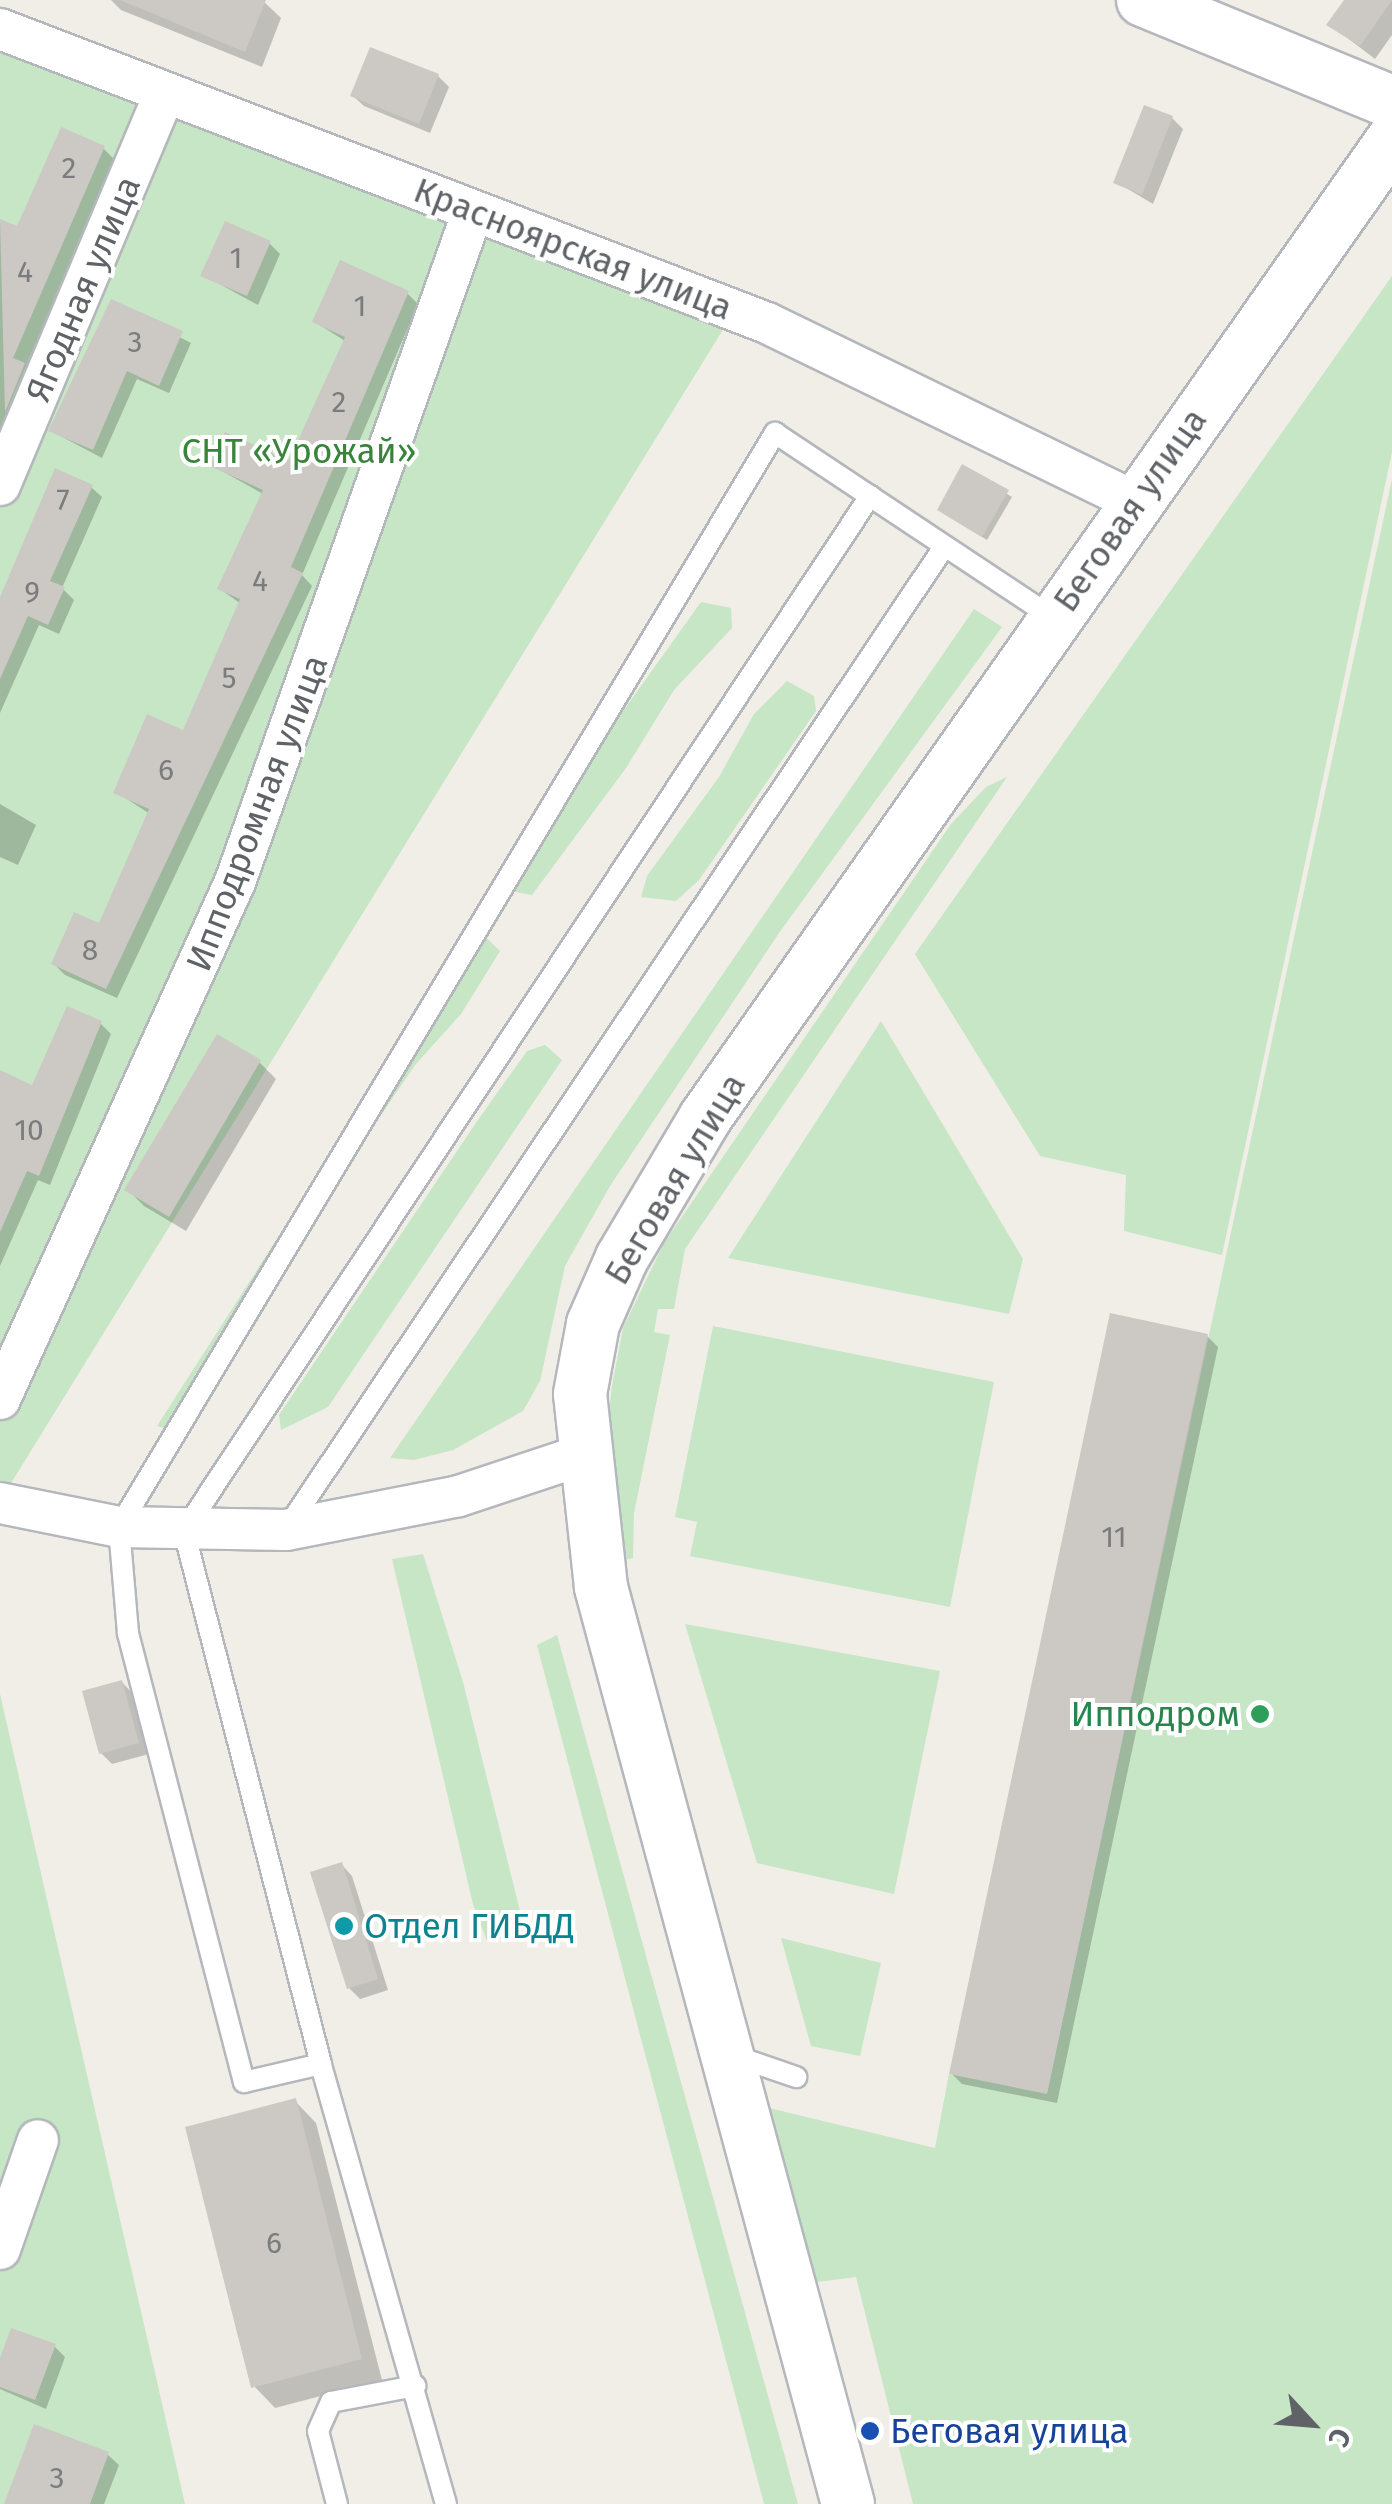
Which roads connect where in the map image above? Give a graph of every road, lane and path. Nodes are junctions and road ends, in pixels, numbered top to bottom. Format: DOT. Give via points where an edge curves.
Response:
graph roads {
  1 [pos="1143,0"];
  2 [pos="0,29"];
  3 [pos="166,93"];
  4 [pos="1392,102"];
  5 [pos="1392,141"];
  6 [pos="473,211"];
  7 [pos="0,484"];
  8 [pos="870,496"];
  9 [pos="1133,501"];
  10 [pos="944,547"];
  11 [pos="1055,620"];
  12 [pos="0,1399"];
  13 [pos="582,1454"];
  14 [pos="0,1503"];
  15 [pos="119,1527"];
  16 [pos="286,1530"];
  17 [pos="184,1531"];
  18 [pos="727,2052"];
  19 [pos="321,2064"];
  20 [pos="796,2077"];
  21 [pos="38,2140"];
  22 [pos="0,2249"];
  23 [pos="415,2386"];
  24 [pos="336,2504"];
  25 [pos="446,2504"];
  26 [pos="848,2504"];
  1 -- 4 [label="street"];
  2 -- 3 [label="street, Красноярская улица"];
  3 -- 6 [label="street, Красноярская улица"];
  3 -- 7 [label="street, Ягодная улица"];
  5 -- 9 [label="street, Беговая улица"];
  6 -- 9 [label="street, Красноярская улица" via="767,323"];
  6 -- 12 [label="street, Ипподромная улица" via="235,882"];
  8 -- 10 [label="lane"];
  8 -- 15 [label="lane" via="776,433"];
  8 -- 17 [label="lane"];
  9 -- 11 [label="street, Беговая улица"];
  10 -- 11 [label="lane"];
  10 -- 16 [label="lane"];
  11 -- 13 [label="street, Беговая улица" via="658,1192 592,1324 580,1394"];
  13 -- 16 [label="street" via="458,1496"];
  13 -- 18 [label="street, Беговая улица" via="601,1586"];
  14 -- 15 [label="street"];
  15 -- 17 [label="street"];
  15 -- 19 [label="lane" via="128,1634 244,2082"];
  16 -- 17 [label="street"];
  17 -- 19 [label="lane"];
  18 -- 20 [label="lane"];
  18 -- 26 [label="street, Беговая улица"];
  19 -- 23 [label="lane"];
  21 -- 22 [label="street"];
  23 -- 24 [label="lane" via="331,2402 318,2431"];
  23 -- 25 [label="lane"];
}
